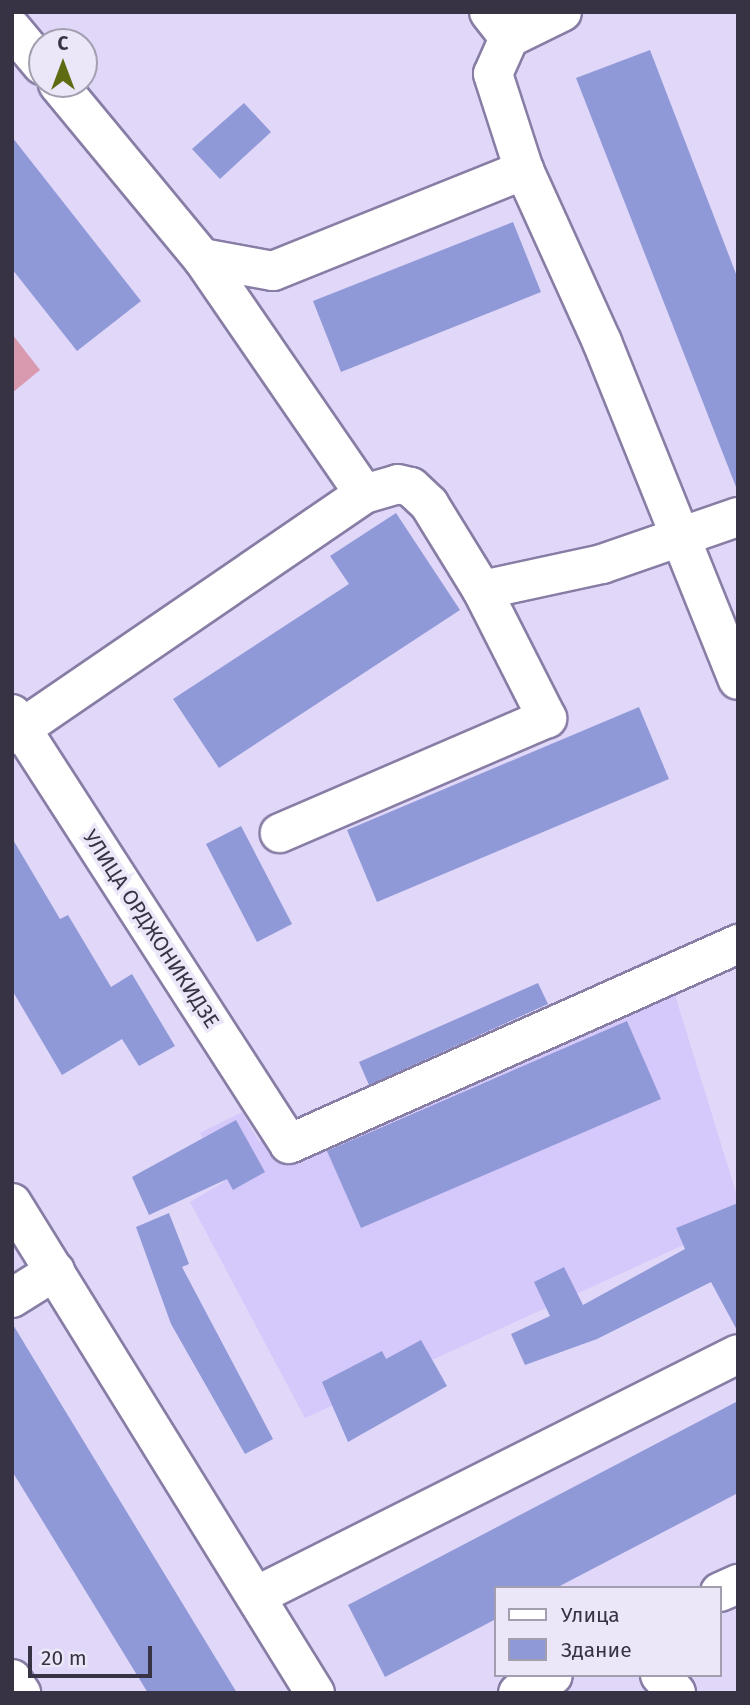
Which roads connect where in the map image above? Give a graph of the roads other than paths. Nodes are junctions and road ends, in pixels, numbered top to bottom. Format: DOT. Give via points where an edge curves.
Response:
graph roads {
  1 [pos="562,12"];
  2 [pos="499,25"];
  3 [pos="12,29"];
  4 [pos="28,48"];
  5 [pos="70,98"];
  6 [pos="524,170"];
  7 [pos="202,258"];
  8 [pos="364,494"];
  9 [pos="738,517"];
  10 [pos="680,535"];
  11 [pos="482,590"];
  12 [pos="738,680"];
  13 [pos="16,726"];
  14 [pos="280,833"];
  15 [pos="738,944"];
  16 [pos="12,1203"];
  17 [pos="55,1271"];
  18 [pos="12,1298"];
  19 [pos="738,1354"];
  20 [pos="738,1584"];
  21 [pos="722,1591"];
  22 [pos="256,1596"];
  23 [pos="549,1677"];
  24 [pos="662,1677"];
  25 [pos="12,1679"];
  26 [pos="21,1693"];
  27 [pos="315,1693"];
  28 [pos="518,1693"];
  29 [pos="676,1693"];
  1 -- 2 [label="street"];
  2 -- 6 [label="street" via="493,74"];
  3 -- 4 [label="street"];
  5 -- 7 [label="street"];
  6 -- 7 [label="street" via="273,271"];
  6 -- 10 [label="street"];
  7 -- 8 [label="street"];
  8 -- 11 [label="street" via="398,484 411,487 429,504"];
  8 -- 13 [label="street"];
  9 -- 10 [label="street"];
  10 -- 11 [label="street" via="602,564"];
  10 -- 12 [label="street"];
  11 -- 14 [label="street" via="547,718"];
  13 -- 15 [label="street, УЛИЦА ОРДЖОНИКИДЗЕ" via="289,1144"];
  16 -- 17 [label="street"];
  17 -- 18 [label="street"];
  17 -- 22 [label="street"];
  19 -- 22 [label="street"];
  20 -- 21 [label="street"];
  22 -- 27 [label="street"];
  23 -- 28 [label="street"];
  24 -- 29 [label="street"];
  25 -- 26 [label="street"];
}
